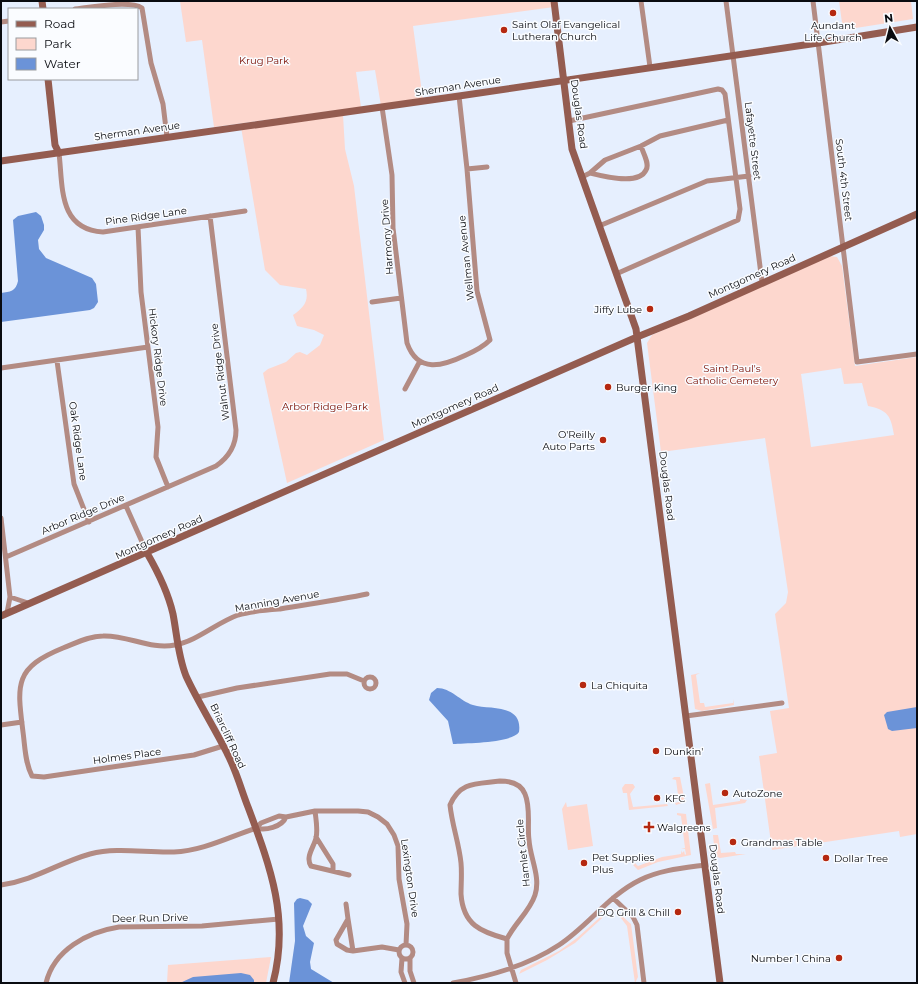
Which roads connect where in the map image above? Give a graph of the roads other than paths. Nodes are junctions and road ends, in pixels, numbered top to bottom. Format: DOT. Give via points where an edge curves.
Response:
graph roads {
  1 [pos="554,1"];
  2 [pos="641,1"];
  3 [pos="726,1"];
  4 [pos="813,1"];
  5 [pos="84,8"];
  6 [pos="917,27"];
  7 [pos="818,43"];
  8 [pos="733,55"];
  9 [pos="650,67"];
  10 [pos="48,80"];
  11 [pos="564,80"];
  12 [pos="459,96"];
  13 [pos="382,107"];
  14 [pos="728,120"];
  15 [pos="569,121"];
  16 [pos="167,137"];
  17 [pos="641,146"];
  18 [pos="59,153"];
  19 [pos="1,161"];
  20 [pos="487,167"];
  21 [pos="467,169"];
  22 [pos="590,173"];
  23 [pos="749,176"];
  24 [pos="582,177"];
  25 [pos="735,177"];
  26 [pos="245,211"];
  27 [pos="917,214"];
  28 [pos="210,216"];
  29 [pos="599,226"];
  30 [pos="138,227"];
  31 [pos="844,246"];
  32 [pos="616,274"];
  33 [pos="762,282"];
  34 [pos="401,298"];
  35 [pos="372,302"];
  36 [pos="637,337"];
  37 [pos="148,347"];
  38 [pos="917,354"];
  39 [pos="57,361"];
  40 [pos="420,361"];
  41 [pos="1,368"];
  42 [pos="405,389"];
  43 [pos="168,487"];
  44 [pos="126,506"];
  45 [pos="1,518"];
  46 [pos="89,522"];
  47 [pos="147,553"];
  48 [pos="6,557"];
  49 [pos="367,594"];
  50 [pos="10,597"];
  51 [pos="29,603"];
  52 [pos="4,614"];
  53 [pos="177,645"];
  54 [pos="364,681"];
  55 [pos="198,697"];
  56 [pos="782,703"];
  57 [pos="686,716"];
  58 [pos="22,722"];
  59 [pos="1,725"];
  60 [pos="223,746"];
  61 [pos="32,776"];
  62 [pos="315,811"];
  63 [pos="256,828"];
  64 [pos="316,837"];
  65 [pos="705,865"];
  66 [pos="333,871"];
  67 [pos="349,875"];
  68 [pos="1,885"];
  69 [pos="613,898"];
  70 [pos="346,904"];
  71 [pos="279,919"];
  72 [pos="348,919"];
  73 [pos="507,939"];
  74 [pos="406,945"];
  75 [pos="399,950"];
  76 [pos="353,951"];
  77 [pos="402,958"];
  78 [pos="410,958"];
  79 [pos="511,968"];
  80 [pos="46,983"];
  81 [pos="273,983"];
  82 [pos="405,983"];
  83 [pos="414,983"];
  84 [pos="453,983"];
  85 [pos="516,983"];
  86 [pos="644,983"];
  87 [pos="720,983"];
  1 -- 11 [label="street, Douglas Road"];
  2 -- 9 [label="street"];
  3 -- 8 [label="street, Lafayette Street"];
  4 -- 7 [label="street, South 4th Street"];
  5 -- 16 [label="street" via="126,3 142,8 150,58 163,104"];
  6 -- 7 [label="street, Sherman Avenue"];
  7 -- 8 [label="street, Sherman Avenue"];
  7 -- 31 [label="street, South 4th Street"];
  8 -- 9 [label="street, Sherman Avenue"];
  8 -- 23 [label="street, Lafayette Street"];
  9 -- 11 [label="street, Sherman Avenue"];
  10 -- 18 [label="street" via="55,145"];
  11 -- 12 [label="street, Sherman Avenue"];
  11 -- 15 [label="street, Douglas Road"];
  12 -- 13 [label="street, Sherman Avenue"];
  12 -- 21 [label="street, Wellman Avenue"];
  13 -- 16 [label="street, Sherman Avenue"];
  13 -- 34 [label="street, Harmony Drive" via="392,175 393,228"];
  14 -- 15 [label="street" via="725,94 718,89"];
  14 -- 17 [label="street" via="666,134"];
  14 -- 25 [label="street"];
  15 -- 24 [label="street, Douglas Road" via="572,149"];
  16 -- 18 [label="street, Sherman Avenue"];
  17 -- 22 [label="street" via="605,160"];
  17 -- 22 [label="street" via="647,164 647,170 643,174 620,180"];
  18 -- 19 [label="street, Sherman Avenue"];
  18 -- 30 [label="street, Pine Ridge Lane" via="66,209 77,223 90,230 103,232"];
  20 -- 21 [label="street"];
  21 -- 40 [label="street, Wellman Avenue" via="477,291 490,340 484,346 449,363 436,365"];
  22 -- 24 [label="street"];
  23 -- 25 [label="street"];
  23 -- 33 [label="street, Lafayette Street"];
  24 -- 29 [label="street, Douglas Road"];
  25 -- 29 [label="street" via="699,184"];
  25 -- 32 [label="street" via="740,209 738,220"];
  26 -- 28 [label="street, Pine Ridge Lane"];
  27 -- 31 [label="street, Montgomery Road"];
  28 -- 30 [label="street, Pine Ridge Lane"];
  28 -- 43 [label="street, Walnut Ridge Drive" via="236,437 232,450 223,461"];
  29 -- 32 [label="street, Douglas Road"];
  30 -- 37 [label="street, Hickory Ridge Drive" via="141,292"];
  31 -- 33 [label="street, Montgomery Road"];
  31 -- 38 [label="street, South 4th Street" via="857,362"];
  32 -- 36 [label="street, Douglas Road"];
  33 -- 36 [label="street, Montgomery Road"];
  34 -- 35 [label="street"];
  34 -- 40 [label="street, Harmony Drive" via="409,350"];
  36 -- 47 [label="street, Montgomery Road"];
  36 -- 57 [label="street, Douglas Road"];
  37 -- 39 [label="street"];
  37 -- 43 [label="street, Hickory Ridge Drive" via="158,427 156,458"];
  39 -- 41 [label="street"];
  39 -- 46 [label="street, Oak Ridge Lane" via="74,484"];
  40 -- 42 [label="street"];
  43 -- 44 [label="street, Arbor Ridge Drive"];
  44 -- 46 [label="street, Arbor Ridge Drive"];
  44 -- 47 [label="street, Briarcliff Road"];
  45 -- 48 [label="street"];
  46 -- 48 [label="street, Arbor Ridge Drive"];
  47 -- 51 [label="street, Montgomery Road"];
  47 -- 53 [label="street, Briarcliff Road" via="168,596"];
  48 -- 50 [label="street"];
  49 -- 53 [label="street, Manning Avenue" via="238,615"];
  50 -- 51 [label="street"];
  50 -- 52 [label="street"];
  51 -- 52 [label="street, Montgomery Road"];
  53 -- 55 [label="street, Briarcliff Road" via="187,677"];
  53 -- 58 [label="street, Manning Avenue" via="155,646 117,637 100,636 51,653 30,666 23,676 19,694"];
  54 -- 55 [label="street" via="347,674 330,674 238,688"];
  55 -- 60 [label="street, Briarcliff Road"];
  56 -- 57 [label="street"];
  57 -- 65 [label="street, Douglas Road"];
  58 -- 59 [label="street"];
  58 -- 61 [label="street, Manning Avenue"];
  60 -- 61 [label="street, Holmes Place" via="194,755 44,778"];
  60 -- 63 [label="street, Briarcliff Road"];
  62 -- 63 [label="street, Lexington Drive" via="279,816 261,823"];
  62 -- 64 [label="street"];
  62 -- 74 [label="street, Lexington Drive" via="368,812 387,824 398,846 399,879 407,924"];
  63 -- 68 [label="street, Lexington Drive" via="191,850 173,852 128,849 89,854 31,878"];
  63 -- 71 [label="street, Briarcliff Road" via="272,873"];
  64 -- 66 [label="street" via="333,864"];
  64 -- 66 [label="street" via="309,863 311,866"];
  65 -- 69 [label="street" via="660,872 639,880"];
  65 -- 87 [label="street, Douglas Road"];
  66 -- 67 [label="street"];
  69 -- 79 [label="street" via="560,944"];
  69 -- 86 [label="street" via="633,917 637,925"];
  70 -- 72 [label="street"];
  71 -- 80 [label="street, Deer Run Drive" via="202,926 108,928 87,936 64,951"];
  71 -- 81 [label="street, Briarcliff Road" via="278,961"];
  72 -- 76 [label="street"];
  72 -- 76 [label="street" via="336,940 337,944"];
  73 -- 73 [label="street, Hamlet Circle" via="533,901 536,882 529,843 528,803 525,794 517,785 502,780 459,789 450,805 461,863 461,896 467,917 475,927 487,934"];
  73 -- 79 [label="street"];
  74 -- 75 [label="street"];
  74 -- 78 [label="street, Lexington Drive" via="412,950"];
  75 -- 76 [label="street" via="382,947"];
  75 -- 77 [label="street"];
  77 -- 78 [label="street"];
  77 -- 82 [label="street" via="401,972"];
  78 -- 83 [label="street, Lexington Drive" via="410,973"];
  79 -- 84 [label="street"];
  79 -- 85 [label="street"];
}
